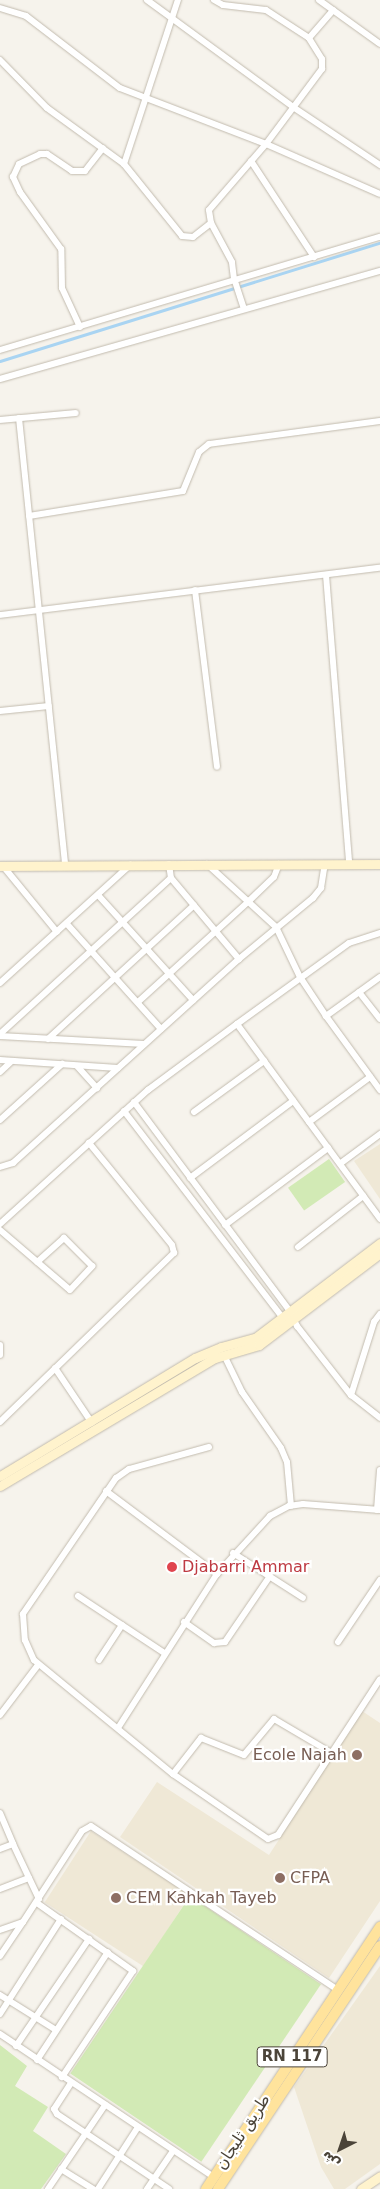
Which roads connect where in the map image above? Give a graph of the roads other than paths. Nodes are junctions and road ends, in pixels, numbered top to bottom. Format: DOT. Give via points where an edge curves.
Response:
graph roads {
  1 [pos="147,0"];
  2 [pos="178,0"];
  3 [pos="214,0"];
  4 [pos="319,0"];
  5 [pos="0,8"];
  6 [pos="333,10"];
  7 [pos="173,19"];
  8 [pos="309,38"];
  9 [pos="380,44"];
  10 [pos="0,60"];
  11 [pos="148,99"];
  12 [pos="293,107"];
  13 [pos="266,144"];
  14 [pos="104,148"];
  15 [pos="251,161"];
  16 [pos="124,164"];
  17 [pos="380,166"];
  18 [pos="380,194"];
  19 [pos="211,223"];
  20 [pos="380,238"];
  21 [pos="314,257"];
  22 [pos="380,271"];
  23 [pos="234,279"];
  24 [pos="244,309"];
  25 [pos="80,327"];
  26 [pos="0,350"];
  27 [pos="0,379"];
  28 [pos="76,413"];
  29 [pos="19,418"];
  30 [pos="0,420"];
  31 [pos="380,421"];
  32 [pos="29,516"];
  33 [pos="380,568"];
  34 [pos="326,575"];
  35 [pos="195,590"];
  36 [pos="39,610"];
  37 [pos="0,615"];
  38 [pos="49,706"];
  39 [pos="0,711"];
  40 [pos="217,767"];
  41 [pos="131,864"];
  42 [pos="169,864"];
  43 [pos="207,864"];
  44 [pos="279,864"];
  45 [pos="324,864"];
  46 [pos="349,864"];
  47 [pos="380,864"];
  48 [pos="65,865"];
  49 [pos="1,866"];
  50 [pos="172,878"];
  51 [pos="98,895"];
  52 [pos="250,900"];
  53 [pos="194,905"];
  54 [pos="122,922"];
  55 [pos="67,924"];
  56 [pos="276,927"];
  57 [pos="216,931"];
  58 [pos="57,932"];
  59 [pos="380,933"];
  60 [pos="145,948"];
  61 [pos="91,951"];
  62 [pos="239,959"];
  63 [pos="169,974"];
  64 [pos="114,977"];
  65 [pos="300,977"];
  66 [pos="380,977"];
  67 [pos="0,983"];
  68 [pos="359,992"];
  69 [pos="193,1000"];
  70 [pos="138,1002"];
  71 [pos="326,1016"];
  72 [pos="380,1019"];
  73 [pos="237,1024"];
  74 [pos="161,1028"];
  75 [pos="0,1035"];
  76 [pos="48,1038"];
  77 [pos="144,1044"];
  78 [pos="0,1060"];
  79 [pos="12,1061"];
  80 [pos="264,1061"];
  81 [pos="62,1064"];
  82 [pos="77,1066"];
  83 [pos="118,1068"];
  84 [pos="0,1072"];
  85 [pos="370,1077"];
  86 [pos="379,1086"];
  87 [pos="97,1088"];
  88 [pos="293,1101"];
  89 [pos="134,1102"];
  90 [pos="124,1111"];
  91 [pos="194,1112"];
  92 [pos="0,1120"];
  93 [pos="309,1122"];
  94 [pos="380,1134"];
  95 [pos="89,1143"];
  96 [pos="328,1148"];
  97 [pos="341,1163"];
  98 [pos="0,1167"];
  99 [pos="190,1178"];
  100 [pos="363,1196"];
  101 [pos="380,1219"];
  102 [pos="0,1224"];
  103 [pos="225,1225"];
  104 [pos="0,1230"];
  105 [pos="380,1243"];
  106 [pos="298,1247"];
  107 [pos="380,1253"];
  108 [pos="37,1262"];
  109 [pos="380,1314"];
  110 [pos="290,1319"];
  111 [pos="0,1345"];
  112 [pos="0,1355"];
  113 [pos="224,1355"];
  114 [pos="55,1368"];
  115 [pos="351,1395"];
  116 [pos="380,1418"];
  117 [pos="0,1422"];
  118 [pos="92,1423"];
  119 [pos="209,1447"];
  120 [pos="380,1470"];
  121 [pos="0,1476"];
  122 [pos="0,1486"];
  123 [pos="106,1491"];
  124 [pos="291,1506"];
  125 [pos="378,1510"];
  126 [pos="233,1553"];
  127 [pos="217,1574"];
  128 [pos="270,1576"];
  129 [pos="380,1580"];
  130 [pos="78,1596"];
  131 [pos="303,1598"];
  132 [pos="184,1622"];
  133 [pos="122,1625"];
  134 [pos="338,1642"];
  135 [pos="163,1652"];
  136 [pos="99,1660"];
  137 [pos="38,1666"];
  138 [pos="380,1679"];
  139 [pos="0,1715"];
  140 [pos="118,1728"];
  141 [pos="330,1752"];
  142 [pos="173,1774"];
  143 [pos="0,1813"];
  144 [pos="13,1844"];
  145 [pos="0,1849"];
  146 [pos="29,1878"];
  147 [pos="0,1889"];
  148 [pos="38,1901"];
  149 [pos="61,1919"];
  150 [pos="23,1922"];
  151 [pos="380,1926"];
  152 [pos="0,1930"];
  153 [pos="89,1939"];
  154 [pos="380,1946"];
  155 [pos="108,1952"];
  156 [pos="0,1956"];
  157 [pos="338,1990"];
  158 [pos="0,1995"];
  159 [pos="9,2001"];
  160 [pos="0,2014"];
  161 [pos="35,2018"];
  162 [pos="56,2030"];
  163 [pos="0,2034"];
  164 [pos="16,2046"];
  165 [pos="37,2060"];
  166 [pos="62,2077"];
  167 [pos="71,2084"];
  168 [pos="105,2105"];
  169 [pos="138,2127"];
  170 [pos="85,2134"];
  171 [pos="173,2150"];
  172 [pos="119,2156"];
  173 [pos="62,2169"];
  174 [pos="380,2176"];
  175 [pos="154,2179"];
  176 [pos="218,2183"];
  177 [pos="48,2189"];
  178 [pos="93,2189"];
  179 [pos="98,2189"];
  180 [pos="147,2189"];
  181 [pos="169,2189"];
  182 [pos="206,2189"];
  183 [pos="361,2189"];
  1 -- 7 [label="street"];
  2 -- 7 [label="street"];
  3 -- 8 [label="street" via="224,5 266,10"];
  4 -- 6 [label="street"];
  5 -- 11 [label="street" via="26,16 103,77"];
  6 -- 8 [label="street"];
  6 -- 9 [label="street"];
  7 -- 11 [label="street"];
  7 -- 12 [label="street"];
  8 -- 12 [label="street" via="322,59 322,69"];
  10 -- 14 [label="street" via="47,108"];
  11 -- 13 [label="street"];
  11 -- 16 [label="street"];
  12 -- 13 [label="street"];
  12 -- 17 [label="street"];
  13 -- 15 [label="street"];
  13 -- 18 [label="street"];
  14 -- 16 [label="street"];
  14 -- 25 [label="street" via="84,171 72,171 47,154 40,154 19,164 14,177 20,192 61,249 62,288"];
  15 -- 19 [label="street" via="209,210"];
  15 -- 21 [label="street"];
  16 -- 19 [label="street" via="182,236 193,237"];
  19 -- 23 [label="street" via="227,248"];
  20 -- 21 [label="street"];
  21 -- 23 [label="street"];
  22 -- 24 [label="street"];
  23 -- 24 [label="street"];
  23 -- 25 [label="street"];
  24 -- 27 [label="street"];
  25 -- 26 [label="street"];
  28 -- 29 [label="street"];
  29 -- 30 [label="street"];
  29 -- 32 [label="street"];
  31 -- 32 [label="street" via="209,444 198,452 182,491"];
  32 -- 36 [label="street"];
  33 -- 34 [label="street"];
  34 -- 35 [label="street"];
  34 -- 46 [label="street"];
  35 -- 36 [label="street"];
  35 -- 40 [label="street"];
  36 -- 37 [label="street"];
  36 -- 38 [label="street"];
  38 -- 39 [label="street"];
  38 -- 48 [label="street"];
  41 -- 42 [label="street"];
  41 -- 48 [label="street"];
  41 -- 51 [label="street"];
  42 -- 43 [label="street"];
  42 -- 50 [label="street"];
  43 -- 44 [label="street"];
  43 -- 52 [label="street"];
  44 -- 45 [label="street"];
  44 -- 52 [label="street" via="274,876"];
  45 -- 46 [label="street"];
  45 -- 56 [label="street" via="318,893"];
  46 -- 47 [label="street"];
  48 -- 49 [label="street"];
  49 -- 58 [label="street"];
  50 -- 53 [label="street"];
  50 -- 54 [label="street"];
  51 -- 54 [label="street"];
  51 -- 55 [label="street"];
  52 -- 56 [label="street"];
  52 -- 57 [label="street"];
  53 -- 57 [label="street"];
  53 -- 60 [label="street"];
  54 -- 60 [label="street"];
  54 -- 61 [label="street"];
  55 -- 58 [label="street"];
  55 -- 61 [label="street"];
  56 -- 62 [label="street"];
  56 -- 65 [label="street"];
  57 -- 62 [label="street"];
  57 -- 63 [label="street"];
  58 -- 67 [label="street"];
  59 -- 65 [label="street" via="349,943"];
  60 -- 63 [label="street"];
  60 -- 64 [label="street"];
  61 -- 64 [label="street"];
  61 -- 75 [label="street"];
  62 -- 69 [label="street"];
  63 -- 69 [label="street"];
  63 -- 70 [label="street"];
  64 -- 70 [label="street"];
  64 -- 76 [label="street"];
  65 -- 71 [label="street"];
  65 -- 73 [label="street"];
  66 -- 68 [label="street"];
  68 -- 71 [label="street"];
  68 -- 72 [label="street"];
  69 -- 74 [label="street"];
  70 -- 74 [label="street"];
  71 -- 85 [label="street"];
  73 -- 80 [label="street"];
  73 -- 89 [label="street"];
  74 -- 77 [label="street"];
  75 -- 76 [label="street"];
  76 -- 77 [label="street"];
  77 -- 83 [label="street"];
  78 -- 79 [label="street"];
  79 -- 81 [label="street"];
  79 -- 84 [label="street"];
  80 -- 88 [label="street"];
  80 -- 91 [label="street"];
  81 -- 82 [label="street"];
  81 -- 92 [label="street"];
  82 -- 83 [label="street"];
  82 -- 87 [label="street"];
  83 -- 87 [label="street"];
  85 -- 86 [label="street"];
  85 -- 93 [label="street"];
  87 -- 98 [label="street" via="13,1163"];
  88 -- 93 [label="street"];
  88 -- 99 [label="street"];
  89 -- 90 [label="street"];
  89 -- 99 [label="street"];
  90 -- 95 [label="street"];
  90 -- 110 [label="street"];
  93 -- 96 [label="street"];
  94 -- 97 [label="street"];
  95 -- 102 [label="street"];
  95 -- 114 [label="street" via="172,1245 174,1253"];
  96 -- 97 [label="street"];
  96 -- 103 [label="street"];
  97 -- 100 [label="street"];
  99 -- 103 [label="street"];
  100 -- 101 [label="street"];
  100 -- 106 [label="street"];
  103 -- 110 [label="street"];
  104 -- 108 [label="street"];
  105 -- 110 [label="street"];
  107 -- 110 [label="street"];
  108 -- 108 [label="street" via="72,1290 92,1266 64,1238"];
  109 -- 115 [label="street" via="374,1322"];
  110 -- 113 [label="street" via="259,1345"];
  110 -- 115 [label="street"];
  110 -- 118 [label="street" via="255,1338 195,1358"];
  111 -- 112 [label="street"];
  113 -- 122 [label="street"];
  113 -- 124 [label="street" via="242,1392 281,1448 286,1462"];
  114 -- 117 [label="street"];
  114 -- 118 [label="street"];
  115 -- 116 [label="street"];
  118 -- 121 [label="street"];
  119 -- 123 [label="street" via="129,1469"];
  120 -- 125 [label="street"];
  123 -- 127 [label="street"];
  123 -- 137 [label="street" via="23,1614 25,1640"];
  124 -- 125 [label="street" via="318,1504"];
  124 -- 126 [label="street" via="270,1516"];
  126 -- 127 [label="street"];
  126 -- 128 [label="street"];
  127 -- 132 [label="street"];
  128 -- 131 [label="street"];
  128 -- 132 [label="street" via="225,1642 214,1643"];
  129 -- 134 [label="street"];
  130 -- 133 [label="street"];
  132 -- 135 [label="street"];
  133 -- 135 [label="street"];
  133 -- 136 [label="street"];
  135 -- 140 [label="street"];
  137 -- 139 [label="street"];
  137 -- 140 [label="street"];
  138 -- 141 [label="street"];
  140 -- 142 [label="street"];
  141 -- 142 [label="street" via="274,1719 244,1755 236,1755 201,1738"];
  141 -- 142 [label="street" via="272,1839"];
  143 -- 144 [label="street"];
  144 -- 145 [label="street"];
  144 -- 146 [label="street"];
  146 -- 147 [label="street"];
  146 -- 148 [label="street"];
  148 -- 149 [label="street"];
  148 -- 150 [label="street"];
  148 -- 157 [label="street" via="82,1831 91,1826"];
  149 -- 153 [label="street"];
  149 -- 159 [label="street"];
  150 -- 152 [label="street"];
  150 -- 156 [label="street"];
  151 -- 157 [label="main road, طريق ثليجان / RN 117"];
  153 -- 155 [label="street"];
  153 -- 161 [label="street"];
  154 -- 176 [label="main road, طريق ثليجان / RN 117"];
  155 -- 162 [label="street"];
  155 -- 166 [label="street" via="128,1965 132,1974"];
  157 -- 176 [label="main road, طريق ثليجان / RN 117"];
  158 -- 159 [label="street"];
  159 -- 160 [label="street"];
  159 -- 161 [label="street"];
  161 -- 162 [label="street"];
  161 -- 164 [label="street"];
  162 -- 165 [label="street"];
  163 -- 164 [label="street"];
  164 -- 165 [label="street"];
  165 -- 166 [label="street"];
  166 -- 167 [label="street"];
  167 -- 168 [label="street"];
  167 -- 170 [label="street" via="55,2111"];
  168 -- 169 [label="street"];
  168 -- 170 [label="street"];
  169 -- 171 [label="street"];
  169 -- 172 [label="street"];
  170 -- 172 [label="street"];
  170 -- 173 [label="street"];
  171 -- 175 [label="street"];
  171 -- 176 [label="street"];
  172 -- 175 [label="street"];
  172 -- 179 [label="street"];
  173 -- 177 [label="street"];
  173 -- 178 [label="street"];
  174 -- 183 [label="street"];
  175 -- 180 [label="street"];
  175 -- 181 [label="street"];
  176 -- 182 [label="main road, طريق ثليجان / RN 117"];
}
